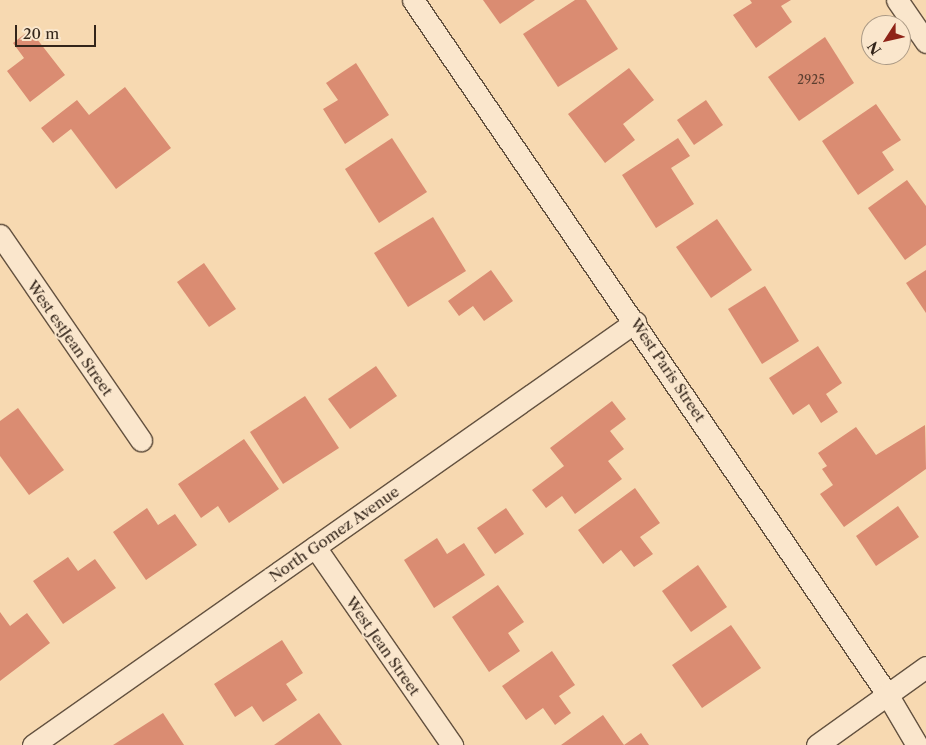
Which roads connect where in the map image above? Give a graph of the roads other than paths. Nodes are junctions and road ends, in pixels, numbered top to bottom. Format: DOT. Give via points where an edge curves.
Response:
graph roads {
  1 [pos="413,0"];
  2 [pos="897,0"];
  3 [pos="926,42"];
  4 [pos="0,235"];
  5 [pos="636,322"];
  6 [pos="141,440"];
  7 [pos="315,547"];
  8 [pos="926,667"];
  9 [pos="887,694"];
  10 [pos="32,745"];
  11 [pos="452,745"];
  12 [pos="817,745"];
  13 [pos="917,745"];
  1 -- 5 [label="street, West Paris Street"];
  2 -- 3 [label="street"];
  4 -- 6 [label="street, West estJean Street"];
  5 -- 7 [label="street, North Gomez Avenue"];
  5 -- 9 [label="street, West Paris Street"];
  7 -- 10 [label="street, North Gomez Avenue"];
  7 -- 11 [label="street, West Jean Street"];
  8 -- 9 [label="street"];
  9 -- 12 [label="street"];
  9 -- 13 [label="street, West Paris Street"];
}
